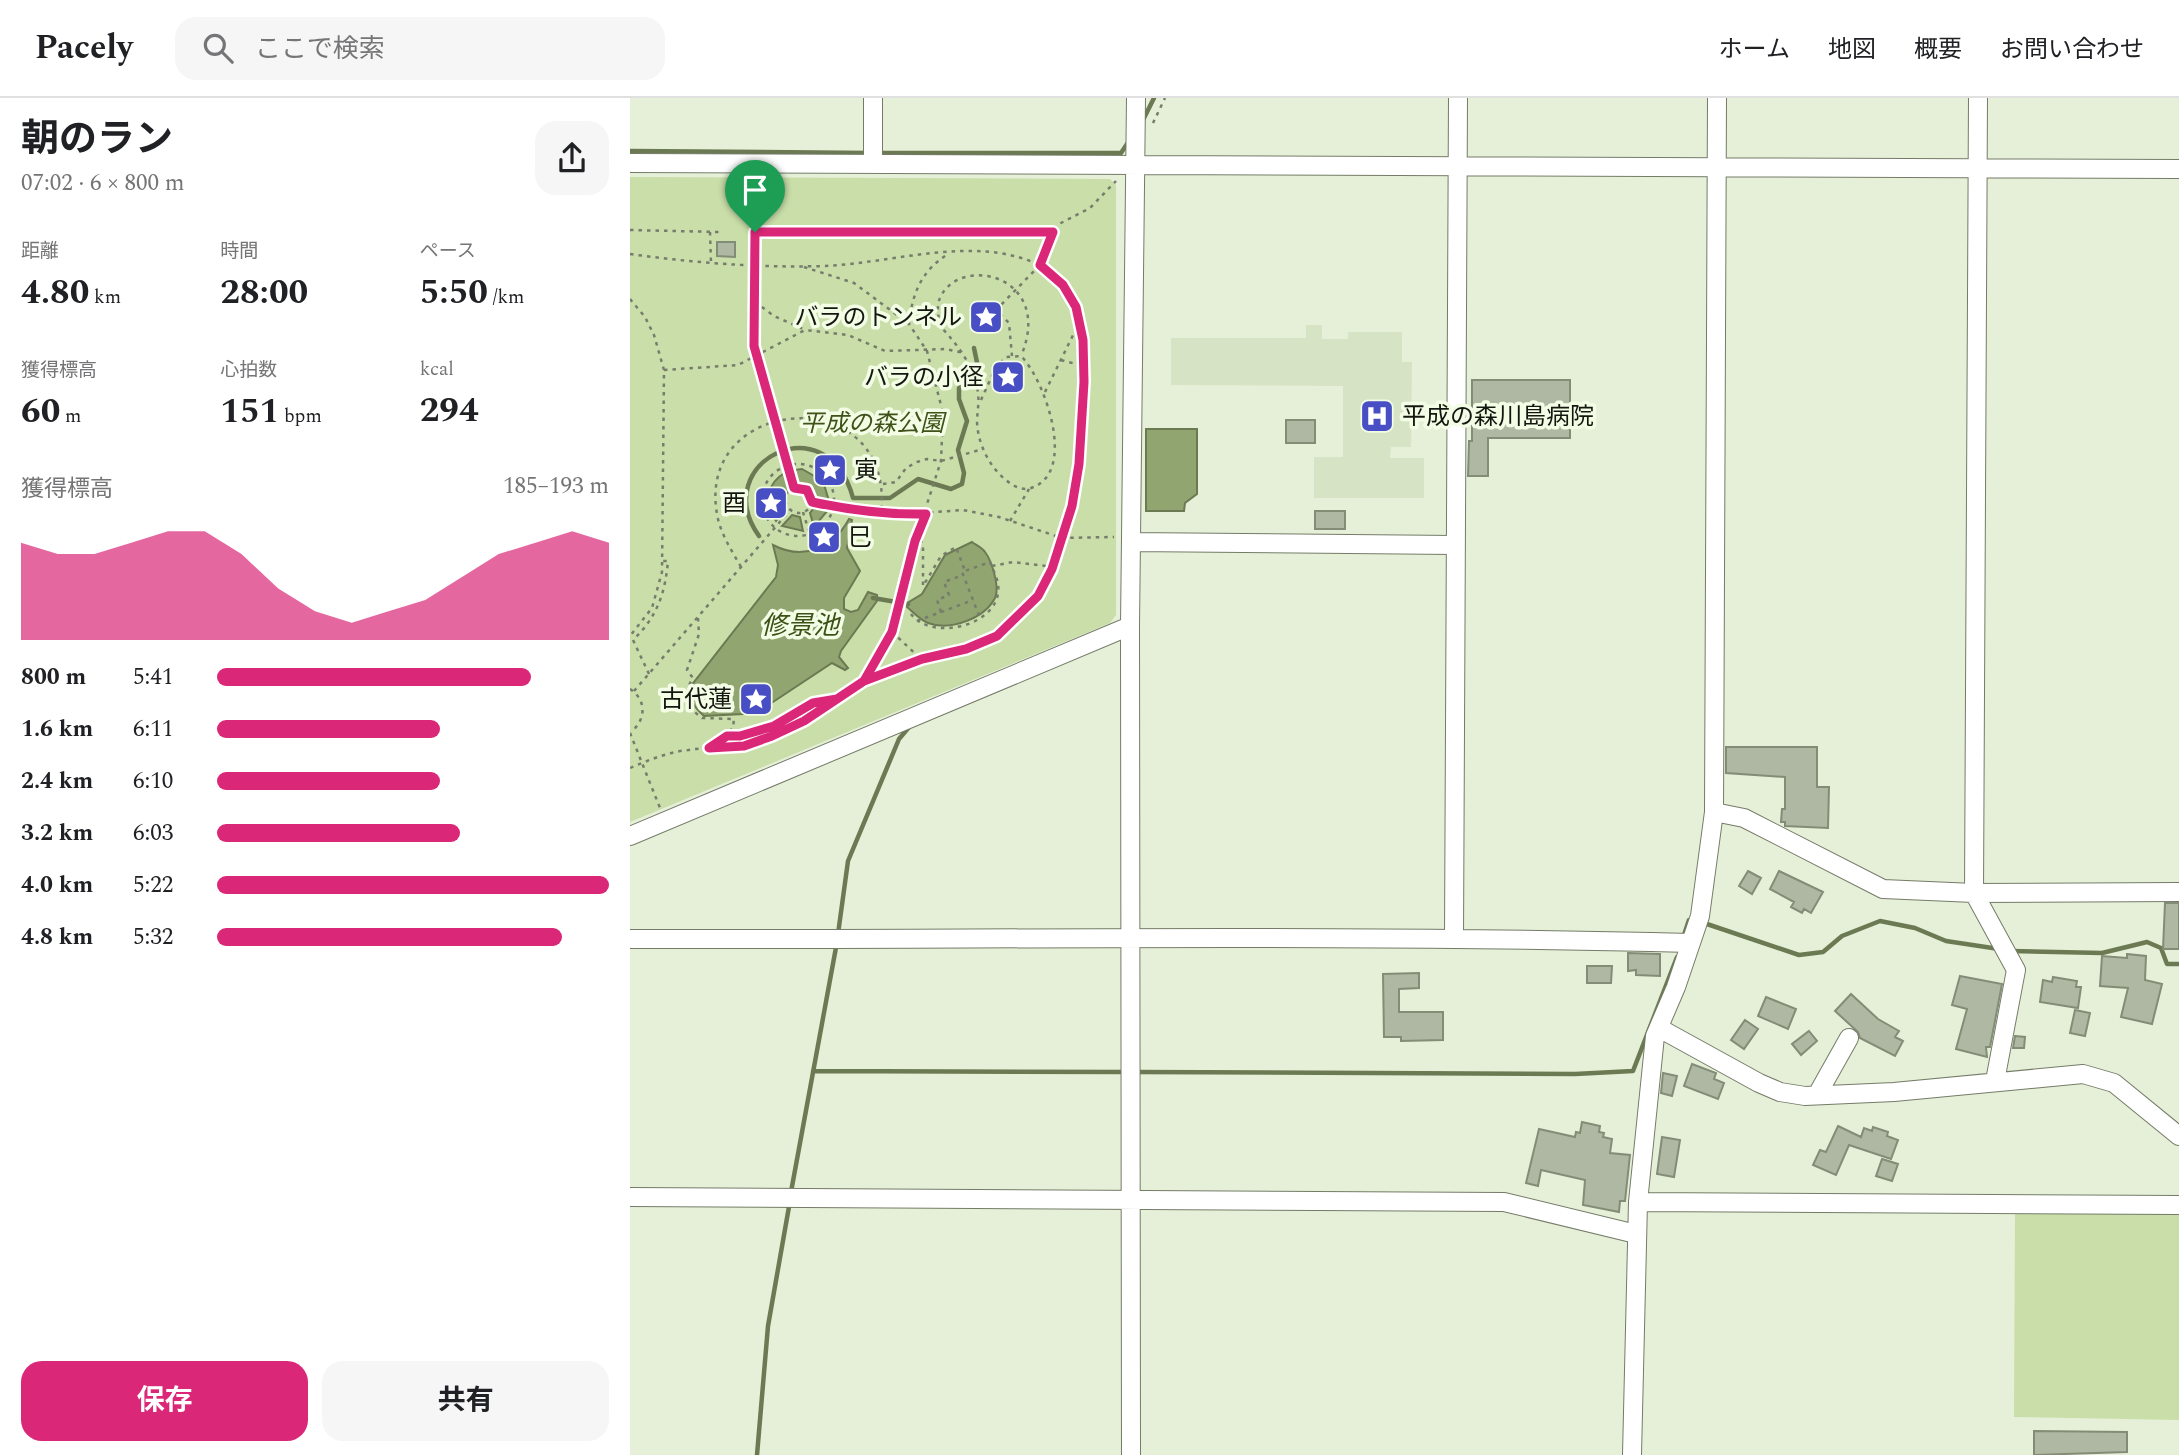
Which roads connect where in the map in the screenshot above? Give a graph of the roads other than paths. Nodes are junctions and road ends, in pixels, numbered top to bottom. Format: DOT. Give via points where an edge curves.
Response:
graph roads {
  1 [pos="873,98"];
  2 [pos="1136,98"];
  3 [pos="1458,98"];
  4 [pos="1717,98"];
  5 [pos="1978,98"];
  6 [pos="630,163"];
  7 [pos="873,164"];
  8 [pos="1135,164"];
  9 [pos="1458,164"];
  10 [pos="1717,167"];
  11 [pos="1977,169"];
  12 [pos="2179,169"];
  13 [pos="1125,539"];
  14 [pos="1454,545"];
  15 [pos="1130,626"];
  16 [pos="1714,812"];
  17 [pos="630,836"];
  18 [pos="2179,892"];
  19 [pos="1974,893"];
  20 [pos="1454,937"];
  21 [pos="630,939"];
  22 [pos="1131,940"];
  23 [pos="1691,943"];
  24 [pos="1659,1028"];
  25 [pos="1849,1038"];
  26 [pos="1995,1081"];
  27 [pos="1817,1096"];
  28 [pos="2179,1136"];
  29 [pos="630,1198"];
  30 [pos="1132,1200"];
  31 [pos="1638,1202"];
  32 [pos="2179,1205"];
  33 [pos="1636,1234"];
  34 [pos="1131,1455"];
  35 [pos="1632,1455"];
  1 -- 7 [label="street"];
  2 -- 8 [label="street"];
  3 -- 9 [label="street"];
  4 -- 10 [label="street"];
  5 -- 11 [label="street"];
  6 -- 7 [label="street"];
  7 -- 8 [label="street"];
  8 -- 9 [label="street"];
  8 -- 13 [label="street"];
  9 -- 10 [label="street"];
  9 -- 14 [label="street"];
  10 -- 11 [label="street"];
  10 -- 16 [label="street"];
  11 -- 12 [label="street"];
  11 -- 19 [label="street"];
  13 -- 14 [label="street"];
  13 -- 15 [label="street"];
  14 -- 20 [label="street"];
  15 -- 17 [label="street"];
  15 -- 22 [label="street"];
  16 -- 19 [label="street" via="1744,818 1883,889"];
  16 -- 23 [label="street" via="1706,881"];
  18 -- 19 [label="street"];
  19 -- 26 [label="street" via="2016,970"];
  20 -- 22 [label="street"];
  20 -- 23 [label="street"];
  21 -- 22 [label="street"];
  22 -- 30 [label="street"];
  23 -- 24 [label="street"];
  24 -- 27 [label="street" via="1780,1093"];
  24 -- 31 [label="street"];
  25 -- 27 [label="street"];
  26 -- 27 [label="street"];
  26 -- 28 [label="street" via="2083,1074 2114,1083"];
  29 -- 30 [label="street"];
  30 -- 33 [label="street" via="1504,1202"];
  30 -- 34 [label="street"];
  31 -- 32 [label="street"];
  31 -- 33 [label="street"];
  33 -- 35 [label="street"];
}
